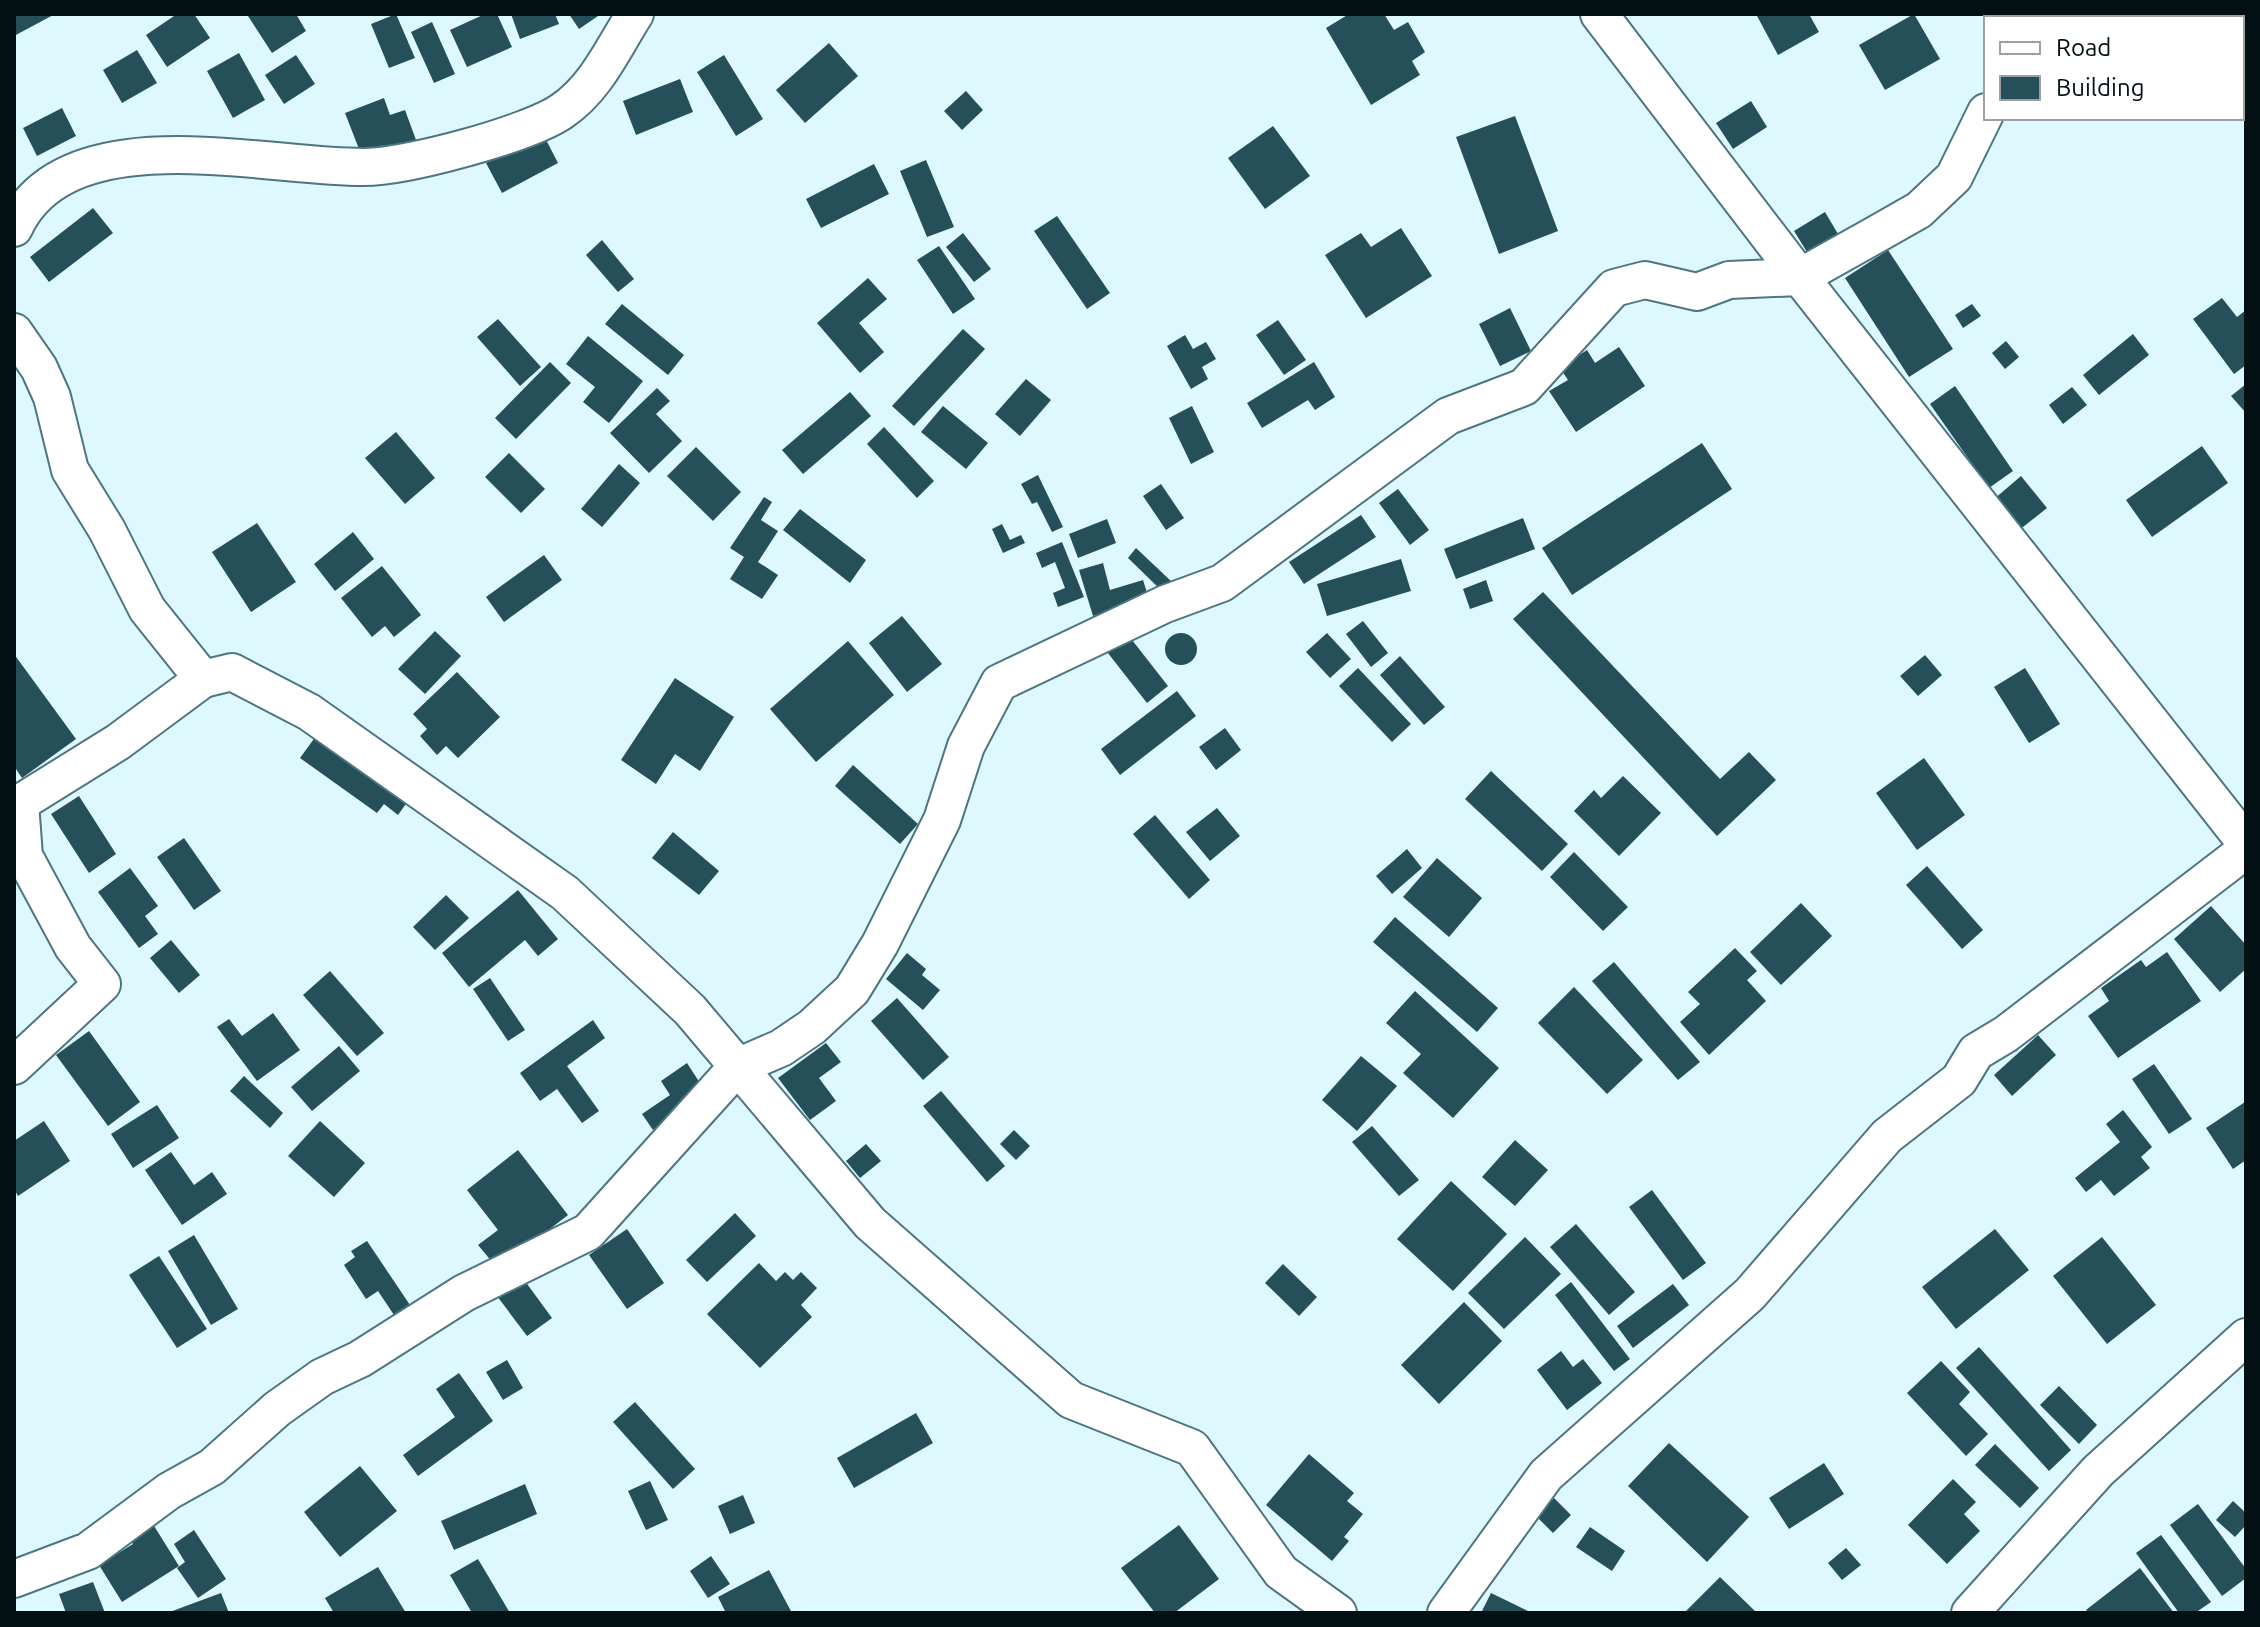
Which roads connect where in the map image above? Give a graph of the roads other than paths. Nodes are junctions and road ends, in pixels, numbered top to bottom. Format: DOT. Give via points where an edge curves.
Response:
graph roads {
  1 [pos="635,14"];
  2 [pos="1599,14"];
  3 [pos="1984,116"];
  4 [pos="14,228"];
  5 [pos="1800,277"];
  6 [pos="14,332"];
  7 [pos="203,679"];
  8 [pos="2246,843"];
  9 [pos="2246,850"];
  10 [pos="14,1066"];
  11 [pos="737,1067"];
  12 [pos="2246,1337"];
  13 [pos="14,1579"];
  14 [pos="1338,1613"];
  15 [pos="1446,1613"];
  16 [pos="1970,1613"];
  1 -- 4 [label="street" via="586,90 560,112 508,133 425,159 366,167 168,155 107,162 44,187 25,204"];
  2 -- 5 [label="street"];
  3 -- 5 [label="street" via="1954,177 1919,210"];
  5 -- 8 [label="street"];
  5 -- 11 [label="street" via="1729,280 1697,292 1645,280 1614,288 1524,387 1448,416 1222,583 1165,604 999,683 966,746 942,820 852,990 781,1048"];
  6 -- 7 [label="street" via="52,397 70,470 147,609"];
  7 -- 10 [label="street" via="118,742 20,803 24,856 73,947 102,984"];
  7 -- 11 [label="street" via="232,672 309,712 565,893 690,1010"];
  9 -- 15 [label="street" via="1976,1052 1959,1080 1887,1136 1750,1294 1546,1475"];
  11 -- 13 [label="street" via="588,1232 464,1293 322,1377 212,1467 169,1491 88,1551"];
  11 -- 14 [label="street" via="870,1223 1071,1400 1192,1448 1281,1572"];
  12 -- 16 [label="street" via="2098,1471"];
}
